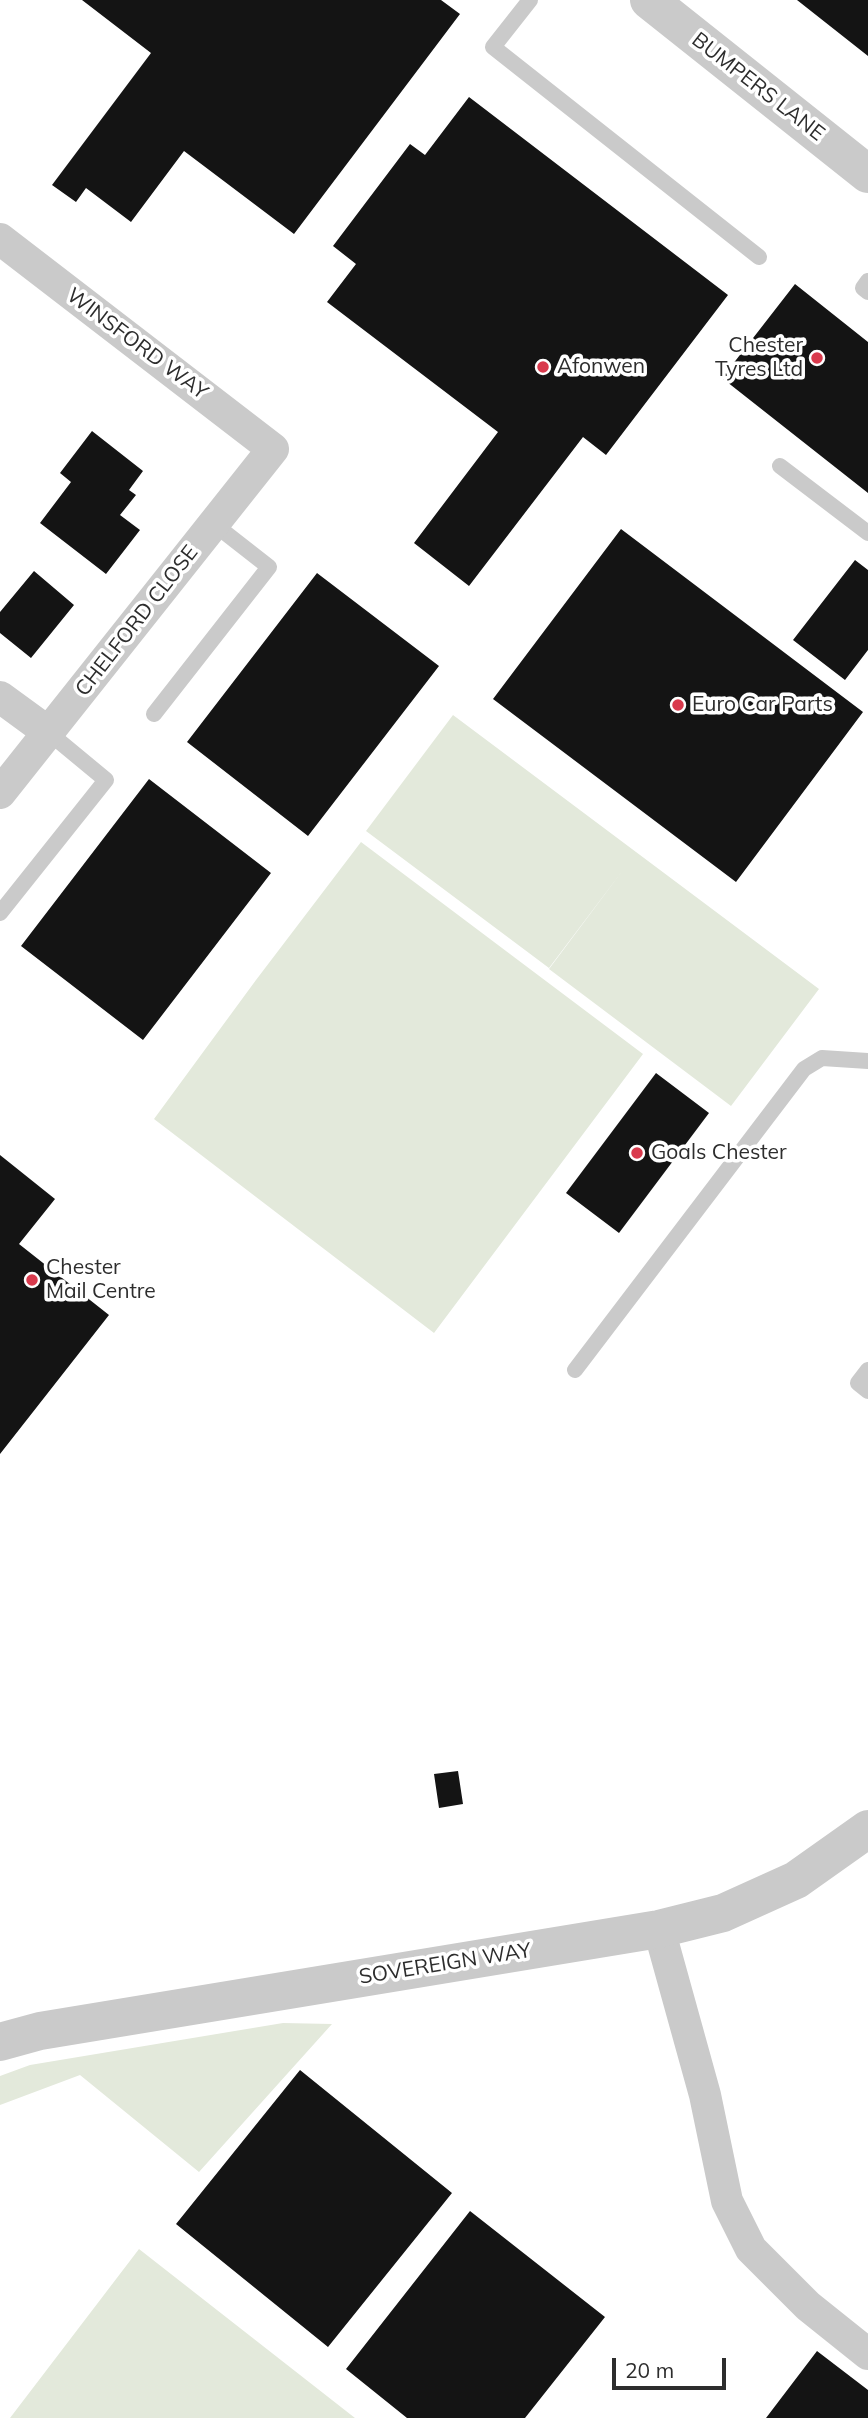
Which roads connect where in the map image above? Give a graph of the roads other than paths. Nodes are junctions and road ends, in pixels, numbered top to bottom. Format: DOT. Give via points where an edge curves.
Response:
graph roads {
  1 [pos="530,0"];
  2 [pos="649,0"];
  3 [pos="868,174"];
  4 [pos="0,239"];
  5 [pos="759,257"];
  6 [pos="868,281"];
  7 [pos="868,292"];
  8 [pos="274,449"];
  9 [pos="780,466"];
  10 [pos="214,524"];
  11 [pos="868,533"];
  12 [pos="0,697"];
  13 [pos="154,714"];
  14 [pos="48,732"];
  15 [pos="0,793"];
  16 [pos="0,913"];
  17 [pos="868,1060"];
  18 [pos="575,1370"];
  19 [pos="868,1370"];
  20 [pos="868,1391"];
  21 [pos="868,1829"];
  22 [pos="659,1928"];
  23 [pos="0,2042"];
  24 [pos="868,2354"];
  1 -- 5 [label="lane" via="493,47"];
  2 -- 3 [label="street, BUMPERS LANE"];
  4 -- 8 [label="street, WINSFORD WAY"];
  6 -- 7 [label="lane" via="863,288"];
  8 -- 10 [label="street, CHELFORD CLOSE"];
  9 -- 11 [label="lane"];
  10 -- 13 [label="lane" via="269,567"];
  10 -- 14 [label="street, CHELFORD CLOSE"];
  12 -- 14 [label="street"];
  14 -- 15 [label="street, CHELFORD CLOSE"];
  14 -- 16 [label="lane" via="106,780"];
  17 -- 18 [label="lane" via="822,1058 804,1069"];
  19 -- 20 [label="lane" via="858,1383"];
  21 -- 22 [label="street, SOVEREIGN WAY" via="796,1880 723,1913"];
  22 -- 23 [label="street, SOVEREIGN WAY" via="40,2031"];
  22 -- 24 [label="street" via="705,2095 727,2201 736,2220 751,2249 808,2306"];
}
